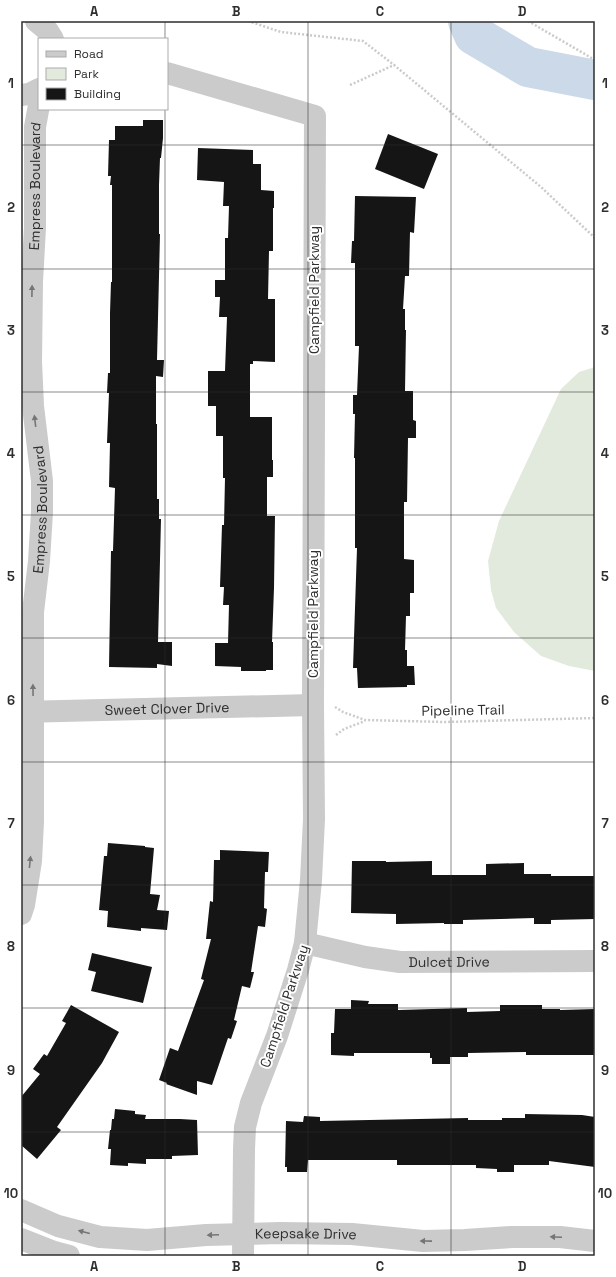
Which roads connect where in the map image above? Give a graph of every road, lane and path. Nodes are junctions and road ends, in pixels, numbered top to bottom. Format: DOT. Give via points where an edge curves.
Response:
graph roads {
  1 [pos="248,21"];
  2 [pos="528,21"];
  3 [pos="595,60"];
  4 [pos="394,65"];
  5 [pos="168,73"];
  6 [pos="350,85"];
  7 [pos="38,89"];
  8 [pos="21,95"];
  9 [pos="38,110"];
  10 [pos="595,238"];
  11 [pos="313,705"];
  12 [pos="335,706"];
  13 [pos="27,712"];
  14 [pos="595,718"];
  15 [pos="365,720"];
  16 [pos="335,736"];
  17 [pos="21,914"];
  18 [pos="305,944"];
  19 [pos="595,961"];
  20 [pos="21,1210"];
  21 [pos="243,1233"];
  22 [pos="21,1239"];
  23 [pos="595,1241"];
  24 [pos="69,1256"];
  25 [pos="243,1256"];
  1 -- 4 [label="path" via="281,32 363,41"];
  2 -- 3 [label="path"];
  4 -- 6 [label="path"];
  4 -- 10 [label="path" via="540,186"];
  5 -- 11 [label="street, Campfield Parkway" via="315,116"];
  7 -- 8 [label="street"];
  13 -- 9 [label="street, Empress Boulevard, one-way" via="42,512 42,481 31,361 35,127"];
  11 -- 13 [label="street, Sweet Clover Drive"];
  11 -- 18 [label="street, Campfield Parkway" via="314,832"];
  12 -- 15 [label="path, Pipeline Trail" via="343,712"];
  17 -- 13 [label="street, Empress Boulevard, one-way" via="31,861 33,822"];
  14 -- 15 [label="path, Pipeline Trail" via="445,722"];
  15 -- 16 [label="path"];
  18 -- 19 [label="street, Dulcet Drive" via="400,962"];
  18 -- 21 [label="street, Campfield Parkway" via="277,1036 251,1103 245,1127"];
  21 -- 20 [label="street, Keepsake Drive, one-way" via="148,1240 100,1237 58,1226"];
  23 -- 21 [label="street, Keepsake Drive, one-way" via="560,1237 424,1241 352,1234"];
  21 -- 25 [label="street, Campfield Parkway"];
  22 -- 24 [label="street"];
}
